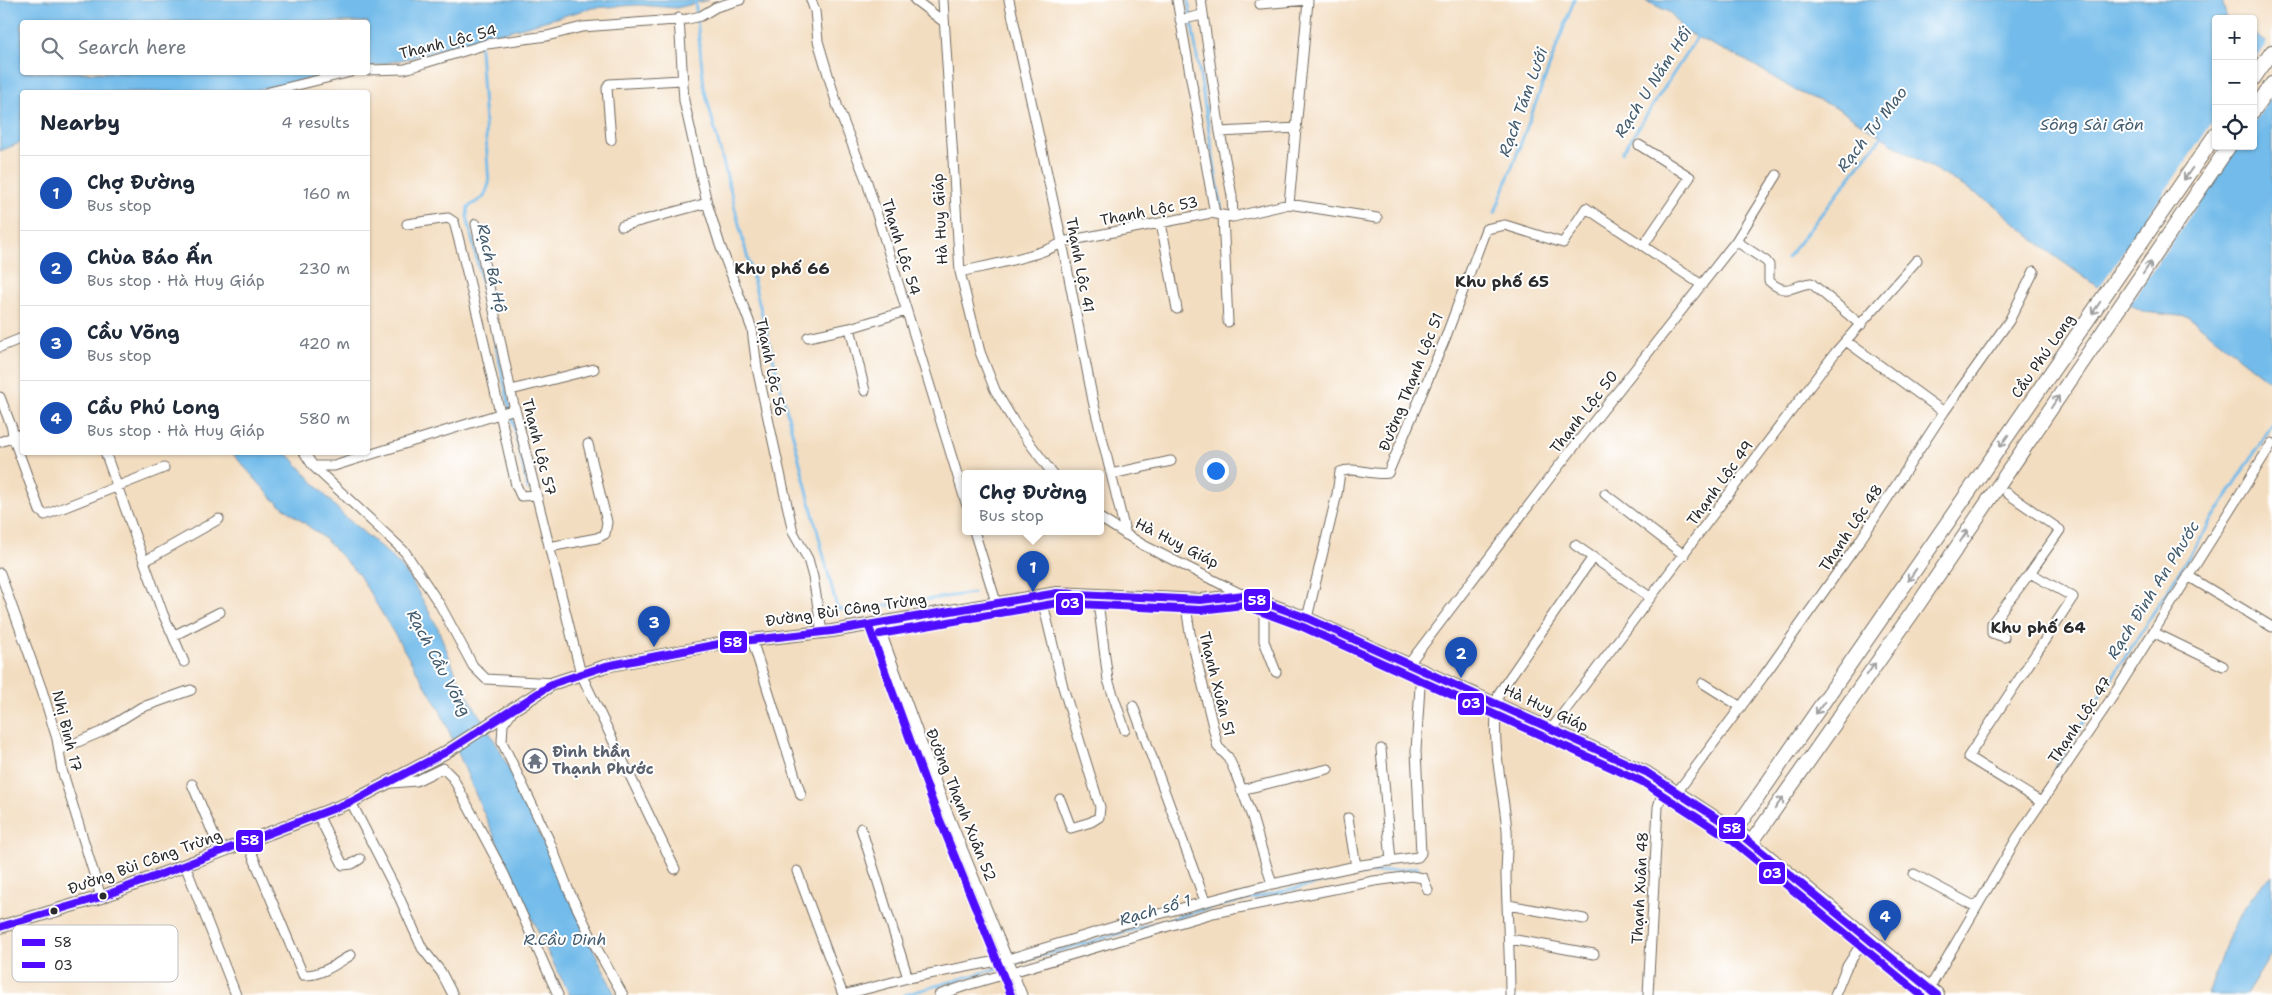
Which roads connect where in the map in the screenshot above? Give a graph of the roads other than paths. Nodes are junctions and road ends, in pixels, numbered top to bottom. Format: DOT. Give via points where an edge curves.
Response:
graph roads {
  1 [pos="740,0"];
  2 [pos="811,0"];
  3 [pos="915,0"];
  4 [pos="942,0"];
  5 [pos="1009,0"];
  6 [pos="1177,0"];
  7 [pos="1201,0"];
  8 [pos="1308,0"];
  9 [pos="1260,4"];
  10 [pos="1201,15"];
  11 [pos="679,18"];
  12 [pos="1181,20"];
  13 [pos="944,22"];
  14 [pos="2272,52"];
  15 [pos="370,70"];
  16 [pos="2257,73"];
  17 [pos="339,75"];
  18 [pos="682,80"];
  19 [pos="2272,84"];
  20 [pos="277,90"];
  21 [pos="2257,105"];
  22 [pos="1297,128"];
  23 [pos="1220,132"];
  24 [pos="611,140"];
  25 [pos="2212,140"];
  26 [pos="1639,146"];
  27 [pos="2226,150"];
  28 [pos="1777,174"];
  29 [pos="707,203"];
  30 [pos="1289,204"];
  31 [pos="1224,216"];
  32 [pos="1377,218"];
  33 [pos="1161,223"];
  34 [pos="407,224"];
  35 [pos="476,224"];
  36 [pos="622,226"];
  37 [pos="1736,242"];
  38 [pos="1060,244"];
  39 [pos="1643,246"];
  40 [pos="1917,260"];
  41 [pos="2034,271"];
  42 [pos="960,272"];
  43 [pos="1702,285"];
  44 [pos="1177,310"];
  45 [pos="906,311"];
  46 [pos="1228,322"];
  47 [pos="1861,325"];
  48 [pos="850,328"];
  49 [pos="808,337"];
  50 [pos="20,339"];
  51 [pos="1846,340"];
  52 [pos="0,347"];
  53 [pos="594,369"];
  54 [pos="511,390"];
  55 [pos="866,392"];
  56 [pos="0,397"];
  57 [pos="515,409"];
  58 [pos="1944,412"];
  59 [pos="502,413"];
  60 [pos="20,435"];
  61 [pos="13,437"];
  62 [pos="0,442"];
  63 [pos="2272,443"];
  64 [pos="588,444"];
  65 [pos="106,455"];
  66 [pos="306,455"];
  67 [pos="369,455"];
  68 [pos="370,455"];
  69 [pos="1171,461"];
  70 [pos="313,466"];
  71 [pos="164,468"];
  72 [pos="1050,470"];
  73 [pos="1111,474"];
  74 [pos="118,485"];
  75 [pos="962,490"];
  76 [pos="2007,493"];
  77 [pos="1605,494"];
  78 [pos="536,495"];
  79 [pos="219,519"];
  80 [pos="1104,521"];
  81 [pos="975,535"];
  82 [pos="1126,535"];
  83 [pos="1575,545"];
  84 [pos="549,546"];
  85 [pos="1684,555"];
  86 [pos="1593,557"];
  87 [pos="144,561"];
  88 [pos="0,573"];
  89 [pos="2030,573"];
  90 [pos="2188,576"];
  91 [pos="1097,594"];
  92 [pos="1041,595"];
  93 [pos="1244,595"];
  94 [pos="1650,597"];
  95 [pos="1188,599"];
  96 [pos="996,602"];
  97 [pos="1264,602"];
  98 [pos="220,612"];
  99 [pos="1307,618"];
  100 [pos="878,624"];
  101 [pos="2272,627"];
  102 [pos="822,632"];
  103 [pos="2153,632"];
  104 [pos="174,636"];
  105 [pos="2004,637"];
  106 [pos="752,640"];
  107 [pos="184,662"];
  108 [pos="1408,665"];
  109 [pos="2223,666"];
  110 [pos="1421,670"];
  111 [pos="1276,672"];
  112 [pos="581,674"];
  113 [pos="554,683"];
  114 [pos="1703,683"];
  115 [pos="191,690"];
  116 [pos="1497,703"];
  117 [pos="1133,706"];
  118 [pos="1741,707"];
  119 [pos="514,709"];
  120 [pos="1552,728"];
  121 [pos="1126,730"];
  122 [pos="1381,749"];
  123 [pos="59,750"];
  124 [pos="1328,769"];
  125 [pos="1665,783"];
  126 [pos="192,784"];
  127 [pos="389,784"];
  128 [pos="1241,790"];
  129 [pos="1678,791"];
  130 [pos="801,795"];
  131 [pos="1060,799"];
  132 [pos="351,802"];
  133 [pos="2041,802"];
  134 [pos="318,814"];
  135 [pos="1348,818"];
  136 [pos="860,828"];
  137 [pos="1735,830"];
  138 [pos="247,842"];
  139 [pos="1751,843"];
  140 [pos="221,852"];
  141 [pos="360,859"];
  142 [pos="1391,861"];
  143 [pos="185,865"];
  144 [pos="1356,866"];
  145 [pos="675,869"];
  146 [pos="797,871"];
  147 [pos="1914,874"];
  148 [pos="1272,884"];
  149 [pos="1428,890"];
  150 [pos="101,897"];
  151 [pos="1205,901"];
  152 [pos="1508,905"];
  153 [pos="1976,907"];
  154 [pos="1584,919"];
  155 [pos="0,927"];
  156 [pos="1865,938"];
  157 [pos="1510,939"];
  158 [pos="1594,954"];
  159 [pos="352,955"];
  160 [pos="1008,959"];
  161 [pos="1013,971"];
  162 [pos="908,978"];
  163 [pos="1933,992"];
  164 [pos="236,995"];
  165 [pos="453,995"];
  166 [pos="558,995"];
  167 [pos="623,995"];
  168 [pos="843,995"];
  169 [pos="939,995"];
  170 [pos="1022,995"];
  171 [pos="1510,995"];
  172 [pos="1648,995"];
  173 [pos="1835,995"];
  1 -- 11 [label="street, Thạnh Lộc 54" via="716,7 701,16"];
  2 -- 45 [label="street, Thạnh Lộc 54" via="818,41 838,108 866,182"];
  3 -- 13 [label="street"];
  4 -- 13 [label="street, Hà Huy Giáp"];
  5 -- 38 [label="street, Thạnh Lộc 41"];
  6 -- 12 [label="street"];
  7 -- 10 [label="street"];
  8 -- 9 [label="street"];
  8 -- 22 [label="street"];
  10 -- 12 [label="street"];
  10 -- 23 [label="street"];
  11 -- 15 [label="street, Thạnh Lộc 54" via="582,26 547,36 486,44 405,69"];
  11 -- 18 [label="street, Thạnh Lộc 56"];
  12 -- 31 [label="street"];
  13 -- 42 [label="street, Hà Huy Giáp"];
  14 -- 16 [label="main road"];
  17 -- 20 [label="street"];
  18 -- 24 [label="street" via="609,84"];
  18 -- 29 [label="street, Thạnh Lộc 56"];
  19 -- 21 [label="main road"];
  22 -- 23 [label="street"];
  22 -- 30 [label="street"];
  23 -- 31 [label="street" via="1232,196"];
  25 -- 137 [label="main road, Cầu Phú Long, one-way"];
  26 -- 39 [label="street" via="1690,177"];
  139 -- 27 [label="main road, one-way" via="1917,606"];
  28 -- 37 [label="street, Thạnh Lộc 50"];
  29 -- 36 [label="street"];
  29 -- 102 [label="street, Thạnh Lộc 56" via="752,329 757,368 793,532 813,576"];
  30 -- 31 [label="street, Thạnh Lộc 53"];
  30 -- 32 [label="street, Thạnh Lộc 53"];
  31 -- 33 [label="street, Thạnh Lộc 53"];
  31 -- 46 [label="street"];
  33 -- 38 [label="street, Thạnh Lộc 53"];
  33 -- 44 [label="street"];
  34 -- 59 [label="street" via="448,218 454,222"];
  35 -- 54 [label="street, Thạnh Lộc 57"];
  37 -- 43 [label="street, Thạnh Lộc 50"];
  37 -- 47 [label="street" via="1766,261 1769,281 1774,285 1793,290 1811,283"];
  38 -- 42 [label="street, Thạnh Lộc 53"];
  38 -- 73 [label="street, Thạnh Lộc 41"];
  39 -- 43 [label="street"];
  39 -- 99 [label="street, Đường Thạnh Lộc 51" via="1586,208 1563,242 1505,225 1486,229 1445,339 1388,473 1376,475 1346,469 1340,472"];
  40 -- 47 [label="street, Thạnh Lộc 49"];
  41 -- 58 [label="street, Thạnh Lộc 48" via="2009,321"];
  42 -- 72 [label="street, Hà Huy Giáp" via="980,352 995,390"];
  43 -- 108 [label="street, Thạnh Lộc 50" via="1551,476"];
  45 -- 48 [label="street"];
  45 -- 75 [label="street, Thạnh Lộc 54"];
  47 -- 51 [label="street, Thạnh Lộc 49"];
  48 -- 49 [label="street"];
  48 -- 55 [label="street"];
  50 -- 52 [label="street"];
  51 -- 58 [label="street"];
  51 -- 85 [label="street, Thạnh Lộc 49"];
  53 -- 54 [label="street"];
  54 -- 57 [label="street, Thạnh Lộc 57"];
  56 -- 61 [label="street"];
  57 -- 59 [label="street"];
  57 -- 78 [label="street, Thạnh Lộc 57"];
  58 -- 118 [label="street, Thạnh Lộc 48" via="1859,542"];
  59 -- 68 [label="street"];
  59 -- 78 [label="street" via="516,485 521,496"];
  60 -- 61 [label="street"];
  61 -- 62 [label="street"];
  61 -- 74 [label="street" via="41,514"];
  63 -- 90 [label="street, Thạnh Lộc 47"];
  64 -- 84 [label="street" via="607,522 606,534"];
  65 -- 74 [label="street"];
  66 -- 70 [label="street"];
  67 -- 70 [label="street" via="334,466"];
  69 -- 73 [label="street"];
  70 -- 113 [label="street" via="405,552 440,605 473,666 486,679"];
  71 -- 74 [label="street"];
  73 -- 82 [label="street, Thạnh Lộc 41"];
  74 -- 87 [label="street"];
  76 -- 89 [label="street" via="2060,530"];
  77 -- 85 [label="street"];
  78 -- 84 [label="street, Thạnh Lộc 57"];
  79 -- 87 [label="street"];
  80 -- 82 [label="street, Hà Huy Giáp"];
  81 -- 96 [label="street"];
  82 -- 93 [label="street, Hà Huy Giáp"];
  83 -- 86 [label="street"];
  84 -- 112 [label="street, Thạnh Lộc 57"];
  85 -- 94 [label="street, Thạnh Lộc 49"];
  86 -- 94 [label="street"];
  86 -- 116 [label="street" via="1499,693"];
  87 -- 104 [label="street"];
  88 -- 123 [label="street, Nhị Bình 17" via="42,690"];
  89 -- 105 [label="street" via="1992,623 1992,633"];
  89 -- 133 [label="street" via="2073,597 1968,758"];
  90 -- 101 [label="street"];
  90 -- 103 [label="street, Thạnh Lộc 47"];
  91 -- 92 [label="street, Đường Bùi Công Trừng"];
  91 -- 95 [label="street, Đường Bùi Công Trừng"];
  91 -- 121 [label="street" via="1108,680"];
  92 -- 96 [label="street, Đường Bùi Công Trừng"];
  92 -- 131 [label="street" via="1063,687 1100,807 1099,817 1071,828"];
  93 -- 95 [label="street, Đường Bùi Công Trừng"];
  93 -- 97 [label="street, Hà Huy Giáp"];
  94 -- 120 [label="street, Thạnh Lộc 49"];
  95 -- 128 [label="street, Thạnh Xuân 51" via="1190,633 1218,746 1228,757"];
  96 -- 100 [label="street, Đường Bùi Công Trừng"];
  97 -- 99 [label="street, Hà Huy Giáp"];
  97 -- 111 [label="street" via="1264,641"];
  98 -- 104 [label="street"];
  99 -- 108 [label="street, Hà Huy Giáp"];
  100 -- 102 [label="street, Đường Bùi Công Trừng"];
  100 -- 160 [label="street, Đường Thạnh Xuân 52" via="942,799"];
  102 -- 106 [label="street, Đường Bùi Công Trừng"];
  103 -- 109 [label="street"];
  103 -- 133 [label="street, Thạnh Lộc 47"];
  104 -- 107 [label="street"];
  106 -- 112 [label="street, Đường Bùi Công Trừng" via="606,666"];
  106 -- 130 [label="street"];
  108 -- 110 [label="street, Hà Huy Giáp"];
  110 -- 116 [label="street, Hà Huy Giáp"];
  110 -- 142 [label="street" via="1416,751 1421,854 1416,858"];
  112 -- 113 [label="street, Đường Bùi Công Trừng"];
  112 -- 145 [label="street, Thạnh Lộc 57"];
  113 -- 119 [label="street, Đường Bùi Công Trừng"];
  114 -- 118 [label="street"];
  115 -- 123 [label="street" via="140,708 101,732"];
  116 -- 120 [label="street, Hà Huy Giáp"];
  116 -- 152 [label="street" via="1495,727 1507,832"];
  117 -- 151 [label="street"];
  118 -- 129 [label="street, Thạnh Lộc 48"];
  119 -- 127 [label="street, Đường Bùi Công Trừng"];
  119 -- 167 [label="street" via="503,724 502,742 597,949"];
  120 -- 125 [label="street, Hà Huy Giáp"];
  122 -- 142 [label="street"];
  123 -- 150 [label="street, Nhị Bình 17" via="62,770"];
  124 -- 128 [label="street"];
  125 -- 129 [label="street, Hà Huy Giáp"];
  125 -- 172 [label="street, Thạnh Xuân 48" via="1658,807"];
  126 -- 140 [label="street"];
  127 -- 132 [label="street, Đường Bùi Công Trừng"];
  127 -- 166 [label="street" via="416,781 443,768 454,778 504,874"];
  128 -- 148 [label="street, Thạnh Xuân 51"];
  129 -- 137 [label="street, Hà Huy Giáp"];
  132 -- 134 [label="street, Đường Bùi Công Trừng"];
  132 -- 165 [label="street" via="422,948 441,972"];
  133 -- 153 [label="street, Thạnh Lộc 47"];
  134 -- 138 [label="street, Đường Bùi Công Trừng"];
  134 -- 141 [label="street" via="344,865"];
  135 -- 144 [label="street"];
  136 -- 162 [label="street"];
  137 -- 139 [label="main road, Hà Huy Giáp"];
  138 -- 140 [label="street, Đường Bùi Công Trừng"];
  138 -- 159 [label="street" via="303,975 328,970"];
  139 -- 156 [label="main road, Hà Huy Giáp"];
  140 -- 143 [label="street, Đường Bùi Công Trừng"];
  142 -- 144 [label="street"];
  143 -- 150 [label="street, Đường Bùi Công Trừng"];
  143 -- 164 [label="street"];
  144 -- 148 [label="street"];
  146 -- 168 [label="street"];
  147 -- 153 [label="street"];
  148 -- 151 [label="street"];
  149 -- 161 [label="street" via="1419,876 1374,881 1213,913"];
  150 -- 155 [label="street, Đường Bùi Công Trừng"];
  151 -- 160 [label="street"];
  152 -- 154 [label="street"];
  152 -- 157 [label="street"];
  153 -- 163 [label="street, Thạnh Lộc 47"];
  156 -- 163 [label="main road, Hà Huy Giáp"];
  156 -- 173 [label="street" via="1846,968"];
  157 -- 158 [label="street"];
  157 -- 171 [label="street"];
  160 -- 161 [label="street, Đường Thạnh Xuân 52"];
  160 -- 162 [label="street"];
  161 -- 169 [label="street"];
  161 -- 170 [label="street, Đường Thạnh Xuân 52"];
  162 -- 168 [label="street"];
}
